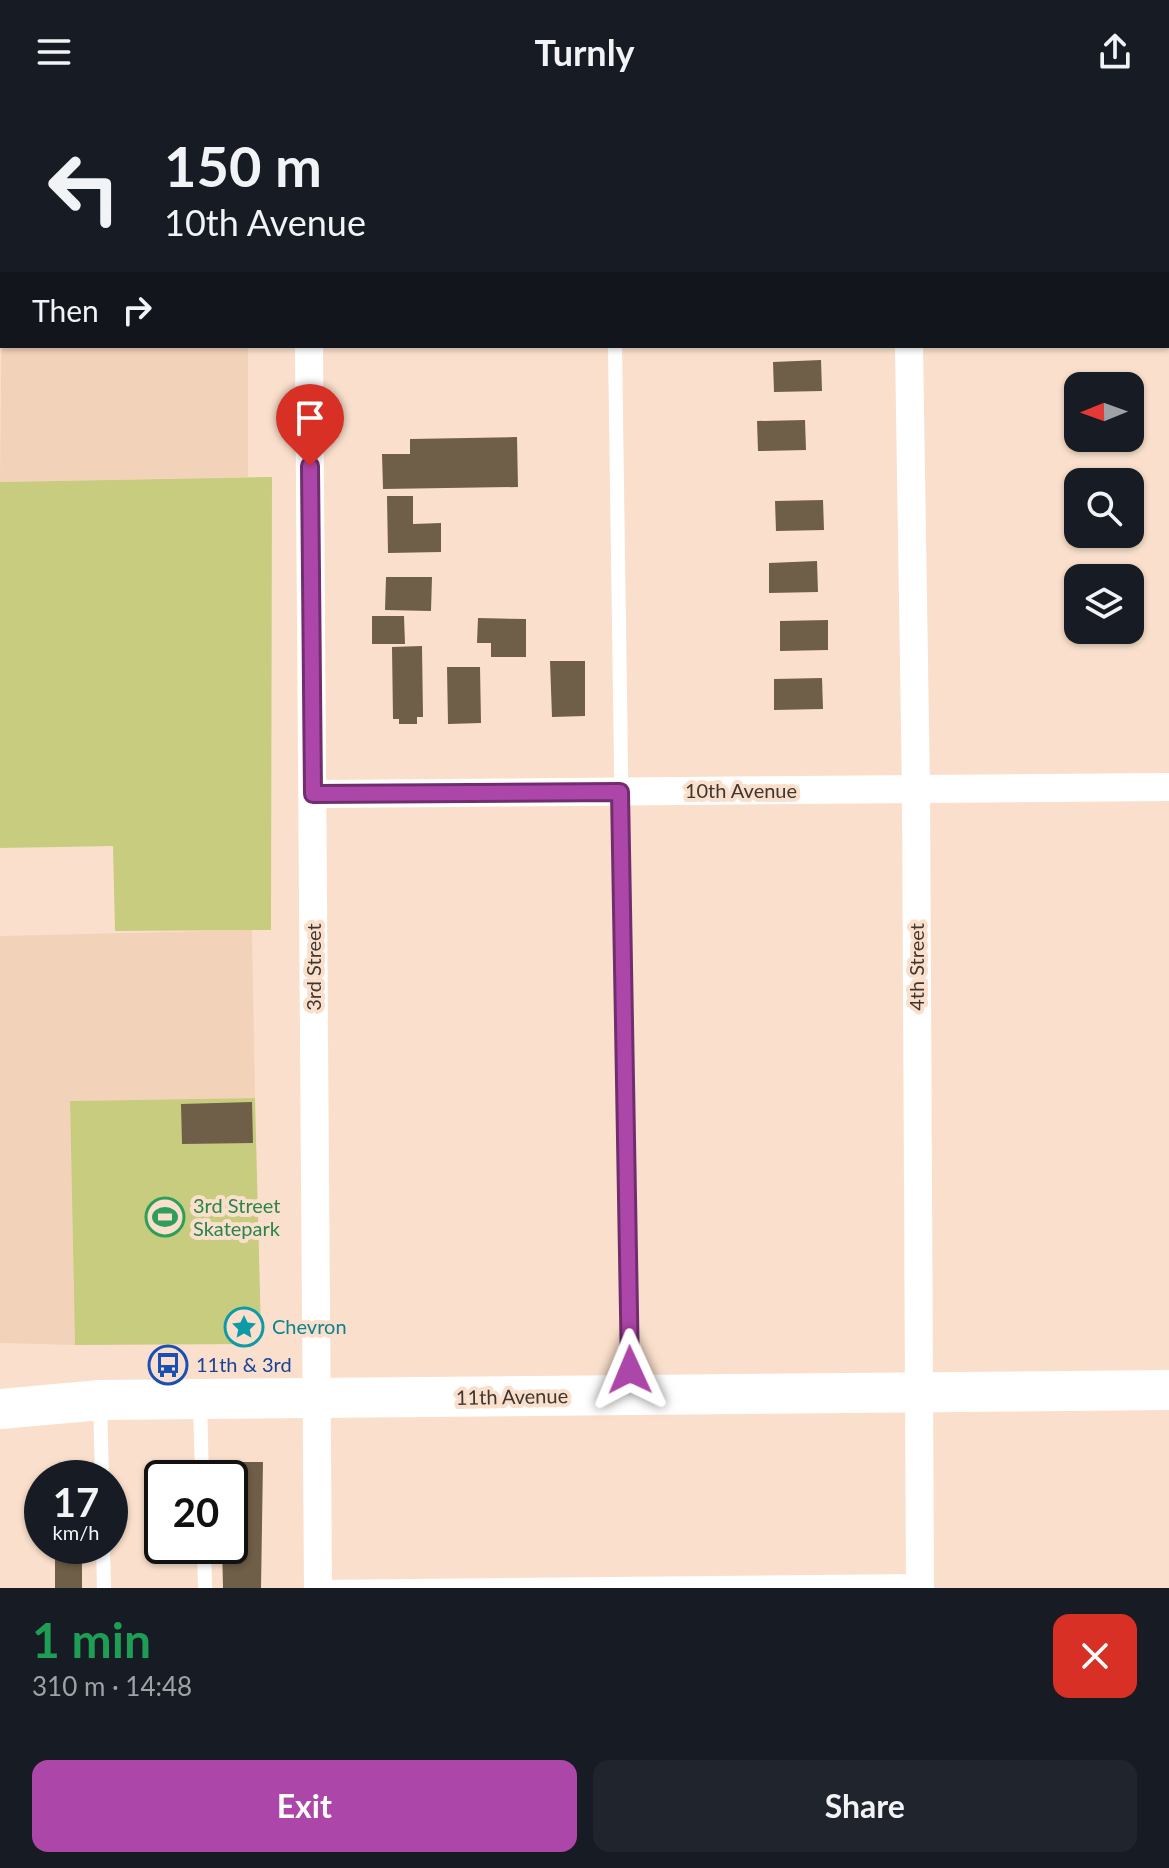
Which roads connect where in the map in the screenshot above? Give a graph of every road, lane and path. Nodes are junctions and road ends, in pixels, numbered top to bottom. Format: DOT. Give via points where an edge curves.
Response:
graph roads {
  1 [pos="309,348"];
  2 [pos="615,348"];
  3 [pos="909,348"];
  4 [pos="1169,787"];
  5 [pos="916,790"];
  6 [pos="620,792"];
  7 [pos="313,794"];
  8 [pos="1169,1390"];
  9 [pos="918,1392"];
  10 [pos="630,1395"];
  11 [pos="316,1399"];
  12 [pos="100,1400"];
  13 [pos="200,1400"];
  14 [pos="0,1409"];
  15 [pos="102,1460"];
  16 [pos="202,1460"];
  17 [pos="103,1564"];
  18 [pos="204,1564"];
  19 [pos="920,1585"];
  20 [pos="104,1588"];
  21 [pos="205,1588"];
  22 [pos="318,1588"];
  1 -- 7 [label="street, 3rd Street"];
  2 -- 6 [label="lane"];
  3 -- 5 [label="street, 4th Street"];
  4 -- 5 [label="street, 10th Avenue"];
  5 -- 6 [label="street, 10th Avenue"];
  5 -- 9 [label="street, 4th Street"];
  6 -- 7 [label="street, 10th Avenue"];
  6 -- 10 [label="lane"];
  7 -- 11 [label="street, 3rd Street"];
  8 -- 9 [label="main road, 11th Avenue"];
  9 -- 10 [label="main road, 11th Avenue"];
  9 -- 19 [label="street, 4th Street"];
  10 -- 11 [label="main road, 11th Avenue"];
  11 -- 13 [label="main road, 11th Avenue"];
  11 -- 22 [label="street, 3rd Street"];
  12 -- 13 [label="main road, 11th Avenue"];
  12 -- 14 [label="main road, 11th Avenue"];
  12 -- 15 [label="lane"];
  13 -- 16 [label="lane"];
  17 -- 20 [label="lane"];
  18 -- 21 [label="lane"];
  19 -- 22 [label="lane"];
}
